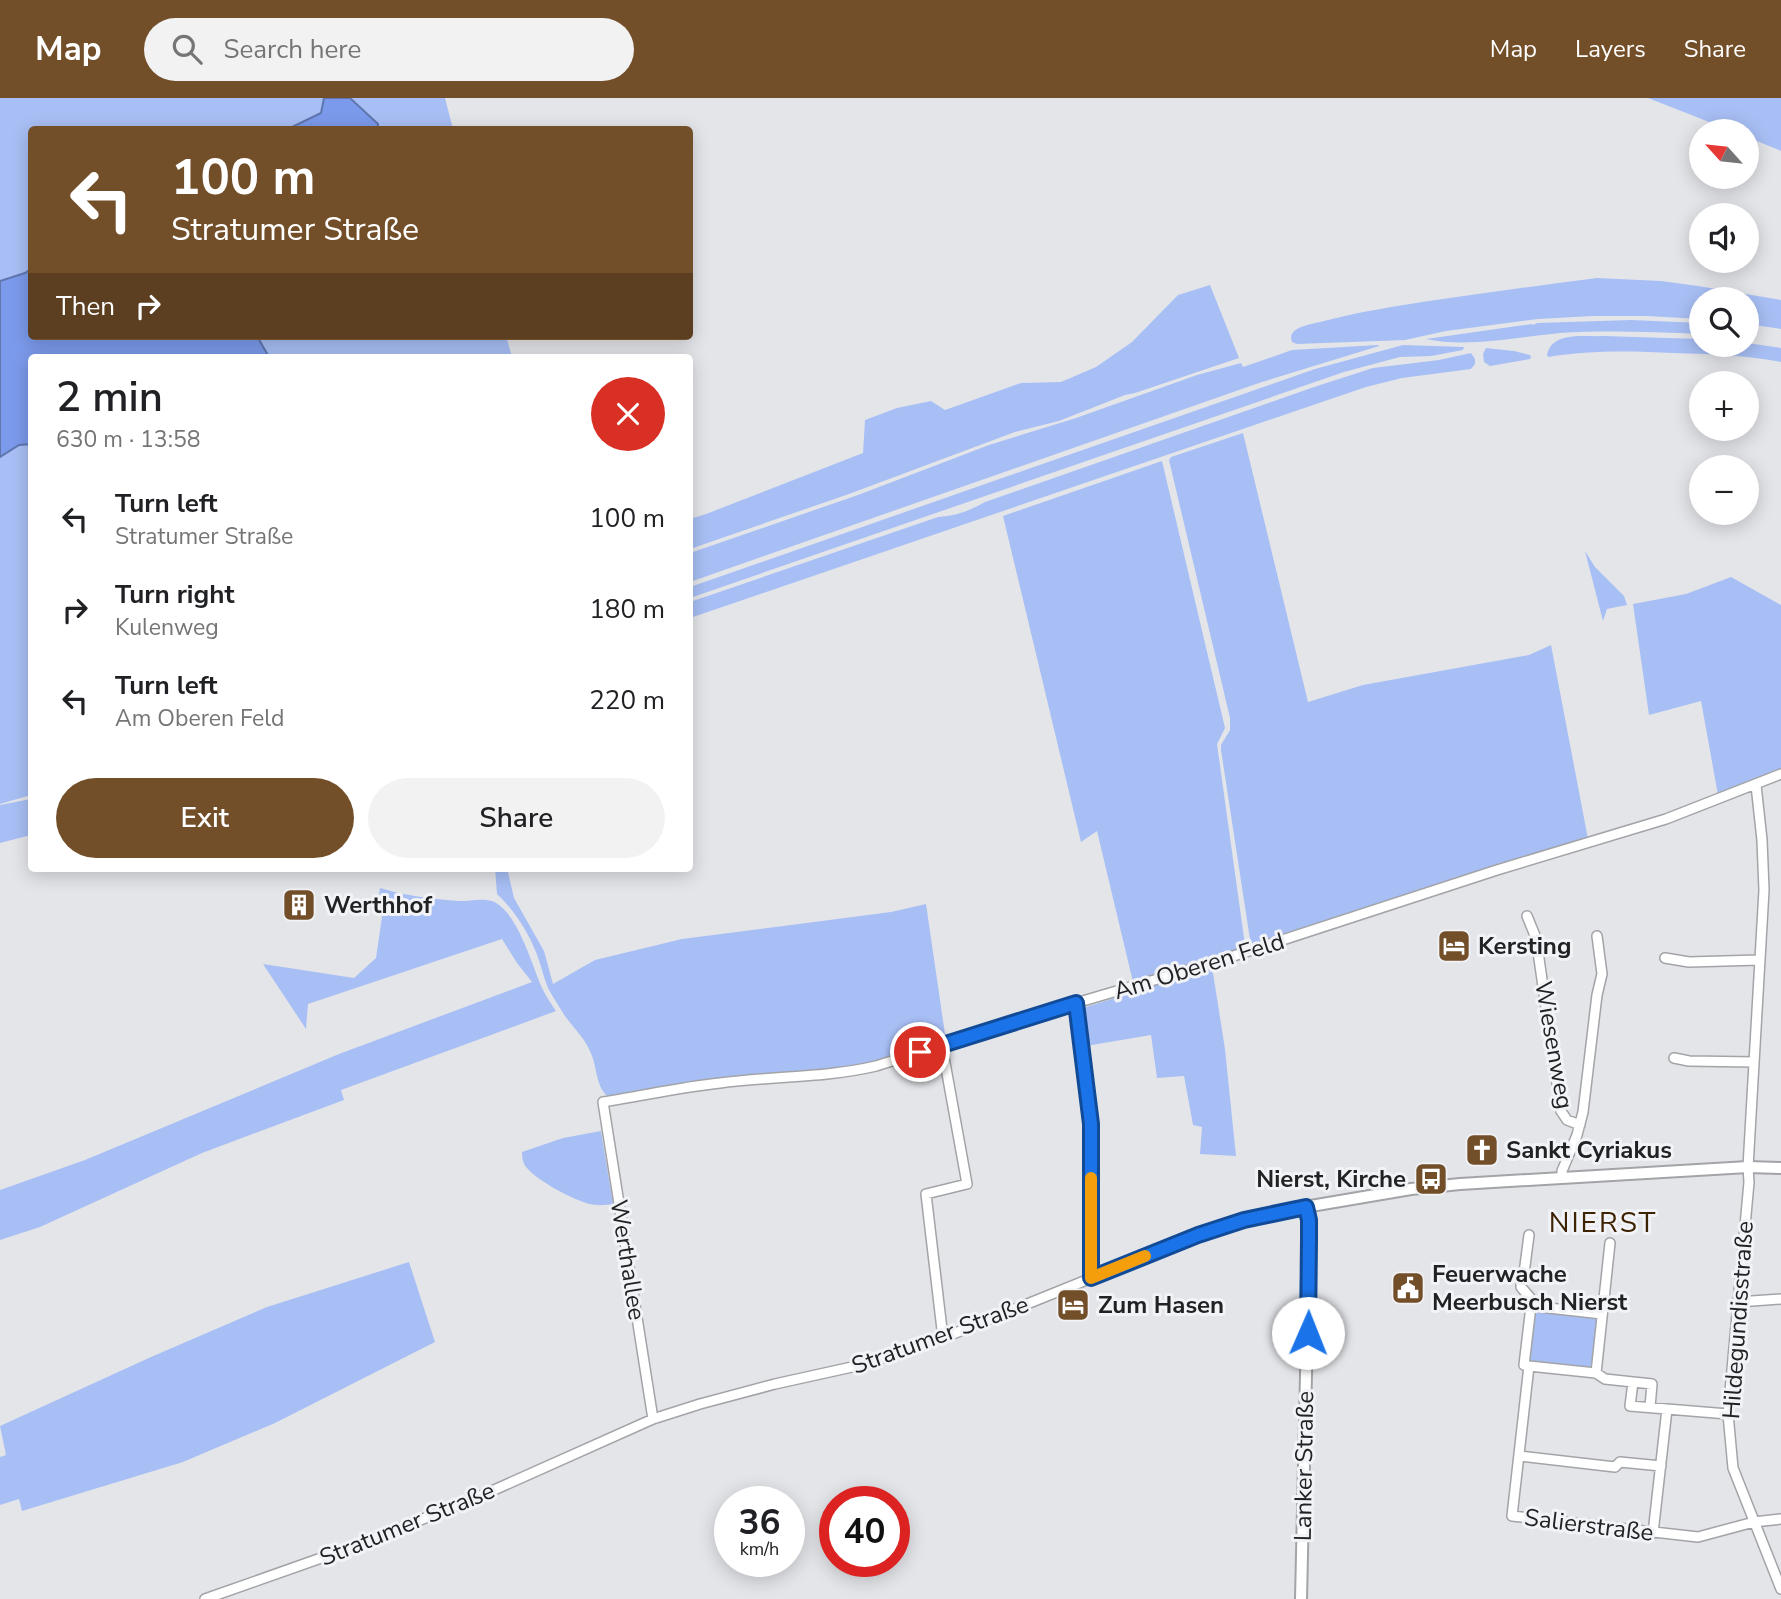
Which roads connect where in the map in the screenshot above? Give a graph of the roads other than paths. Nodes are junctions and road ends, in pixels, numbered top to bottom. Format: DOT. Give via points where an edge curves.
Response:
graph roads {
  1 [pos="1781,774"];
  2 [pos="1756,785"];
  3 [pos="1527,916"];
  4 [pos="1597,936"];
  5 [pos="1665,958"];
  6 [pos="1759,960"];
  7 [pos="1076,1003"];
  8 [pos="942,1046"];
  9 [pos="1674,1058"];
  10 [pos="1754,1062"];
  11 [pos="603,1102"];
  12 [pos="1580,1125"];
  13 [pos="1748,1167"];
  14 [pos="1781,1168"];
  15 [pos="1562,1177"];
  16 [pos="1306,1207"];
  17 [pos="1529,1235"];
  18 [pos="1610,1243"];
  19 [pos="1091,1278"];
  20 [pos="1781,1299"];
  21 [pos="1738,1302"];
  22 [pos="1531,1306"];
  23 [pos="1602,1314"];
  24 [pos="943,1338"];
  25 [pos="1529,1366"];
  26 [pos="1596,1373"];
  27 [pos="1633,1382"];
  28 [pos="1650,1407"];
  29 [pos="1667,1409"];
  30 [pos="1728,1414"];
  31 [pos="653,1419"];
  32 [pos="1518,1456"];
  33 [pos="1661,1466"];
  34 [pos="1781,1518"];
  35 [pos="1754,1522"];
  36 [pos="1653,1533"];
  37 [pos="1781,1589"];
  38 [pos="205,1599"];
  39 [pos="1301,1599"];
  1 -- 2 [label="street, Am Oberen Feld"];
  2 -- 6 [label="street, Hildegundisstraße" via="1764,890"];
  2 -- 7 [label="street, Am Oberen Feld" via="1666,819"];
  3 -- 12 [label="street, Wiesenweg" via="1535,938 1561,1111 1567,1120"];
  4 -- 12 [label="street, Wiesenweg" via="1602,974"];
  5 -- 6 [label="street"];
  6 -- 10 [label="street, Hildegundisstraße"];
  7 -- 8 [label="street, Am Oberen Feld"];
  7 -- 19 [label="street" via="1091,1124"];
  8 -- 11 [label="street, Am Oberen Feld" via="852,1072 721,1083"];
  8 -- 24 [label="street" via="967,1185 926,1194"];
  9 -- 10 [label="street"];
  10 -- 13 [label="street, Hildegundisstraße"];
  11 -- 31 [label="street, Werthallee"];
  12 -- 15 [label="street, Wiesenweg"];
  13 -- 14 [label="street, Stratumer Straße"];
  13 -- 15 [label="street, Stratumer Straße"];
  13 -- 21 [label="street, Hildegundisstraße"];
  15 -- 16 [label="street, Stratumer Straße" via="1411,1189"];
  16 -- 19 [label="street, Stratumer Straße" via="1198,1235"];
  16 -- 39 [label="street, Lanker Straße"];
  17 -- 22 [label="street" via="1521,1287 1532,1300"];
  18 -- 23 [label="street"];
  19 -- 24 [label="street, Stratumer Straße"];
  20 -- 21 [label="street"];
  21 -- 30 [label="street, Hildegundisstraße"];
  22 -- 23 [label="street"];
  22 -- 25 [label="street, Salierstraße" via="1524,1365"];
  23 -- 26 [label="street"];
  24 -- 31 [label="street, Stratumer Straße" via="861,1366 775,1384"];
  25 -- 26 [label="street"];
  25 -- 32 [label="street, Salierstraße"];
  26 -- 27 [label="street" via="1605,1380"];
  27 -- 28 [label="street" via="1652,1384"];
  27 -- 28 [label="street" via="1630,1406"];
  28 -- 29 [label="street"];
  29 -- 30 [label="street"];
  29 -- 33 [label="street"];
  30 -- 35 [label="street, Hildegundisstraße" via="1733,1468"];
  31 -- 38 [label="street, Stratumer Straße" via="473,1499"];
  32 -- 33 [label="street" via="1615,1467 1620,1462"];
  32 -- 36 [label="street, Salierstraße" via="1512,1516"];
  33 -- 36 [label="street"];
  34 -- 35 [label="street, Salierstraße"];
  35 -- 36 [label="street, Salierstraße" via="1698,1537"];
  35 -- 37 [label="street, Hildegundisstraße"];
}
